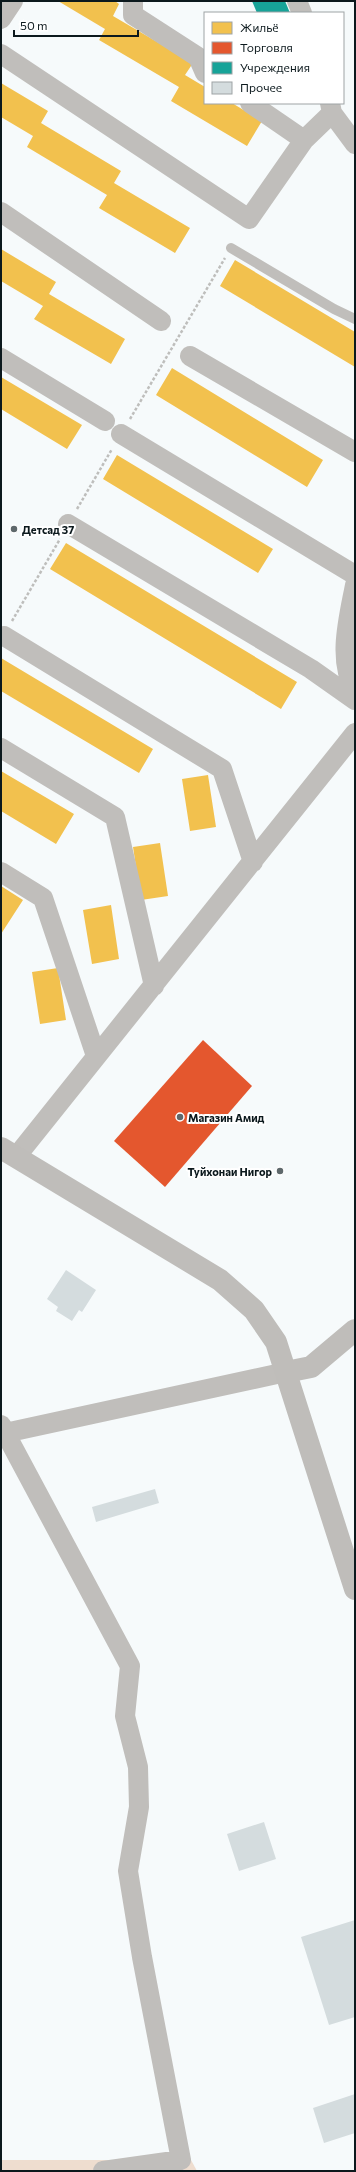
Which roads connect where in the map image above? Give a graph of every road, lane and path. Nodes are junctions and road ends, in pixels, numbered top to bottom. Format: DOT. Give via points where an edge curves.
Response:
graph roads {
  1 [pos="13,1"];
  2 [pos="133,1"];
  3 [pos="297,1"];
  4 [pos="302,12"];
  5 [pos="1,19"];
  6 [pos="1,54"];
  7 [pos="204,71"];
  8 [pos="251,104"];
  9 [pos="331,108"];
  10 [pos="304,140"];
  11 [pos="355,144"];
  12 [pos="1,212"];
  13 [pos="231,248"];
  14 [pos="355,319"];
  15 [pos="161,321"];
  16 [pos="190,356"];
  17 [pos="1,358"];
  18 [pos="105,421"];
  19 [pos="121,434"];
  20 [pos="355,452"];
  21 [pos="68,524"];
  22 [pos="355,575"];
  23 [pos="355,585"];
  24 [pos="4,636"];
  25 [pos="355,690"];
  26 [pos="355,700"];
  27 [pos="355,733"];
  28 [pos="1,748"];
  29 [pos="253,862"];
  30 [pos="1,872"];
  31 [pos="154,986"];
  32 [pos="96,1056"];
  33 [pos="8,1153"];
  34 [pos="355,1330"];
  35 [pos="286,1372"];
  36 [pos="3,1429"];
  37 [pos="355,1589"];
  38 [pos="103,2171"];
  1 -- 5 [label="street"];
  2 -- 7 [label="street" via="133,15 198,57"];
  3 -- 4 [label="street"];
  6 -- 10 [label="street" via="249,219"];
  8 -- 10 [label="street"];
  9 -- 10 [label="street"];
  9 -- 11 [label="street"];
  12 -- 15 [label="street"];
  13 -- 14 [label="lane"];
  16 -- 20 [label="street"];
  17 -- 18 [label="street"];
  19 -- 22 [label="street"];
  21 -- 26 [label="street" via="311,669"];
  23 -- 25 [label="street" via="346,657 347,671"];
  24 -- 29 [label="street" via="222,769"];
  27 -- 29 [label="street"];
  28 -- 31 [label="street" via="115,817"];
  29 -- 31 [label="street"];
  30 -- 32 [label="street" via="43,898"];
  31 -- 32 [label="street"];
  32 -- 33 [label="street"];
  33 -- 35 [label="main road" via="220,1280 254,1310 276,1342"];
  34 -- 35 [label="main road" via="311,1366"];
  35 -- 36 [label="street"];
  35 -- 37 [label="main road"];
  36 -- 38 [label="street" via="130,1666 125,1716 138,1767 139,1807 128,1871 181,2160"];
}
